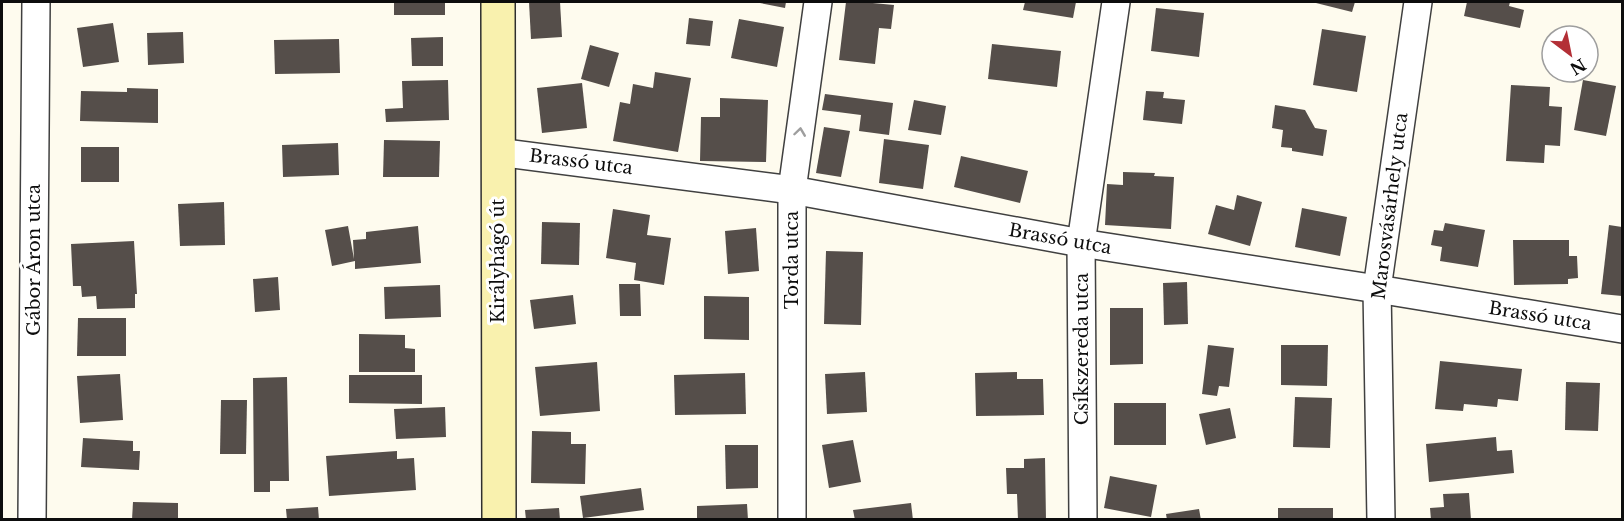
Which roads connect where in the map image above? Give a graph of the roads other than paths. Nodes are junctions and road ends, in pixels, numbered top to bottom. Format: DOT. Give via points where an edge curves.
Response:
graph roads {
  1 [pos="36,2"];
  2 [pos="498,2"];
  3 [pos="818,2"];
  4 [pos="1116,2"];
  5 [pos="1418,2"];
  6 [pos="498,152"];
  7 [pos="792,190"];
  8 [pos="1081,243"];
  9 [pos="1377,289"];
  10 [pos="1623,329"];
  11 [pos="32,519"];
  12 [pos="499,519"];
  13 [pos="792,519"];
  14 [pos="1083,519"];
  15 [pos="1381,519"];
  1 -- 11 [label="street, Gábor Áron utca"];
  2 -- 6 [label="street, Királyhágó út"];
  7 -- 3 [label="street, Torda utca, one-way"];
  4 -- 8 [label="street, Csíkszereda utca"];
  5 -- 9 [label="street, Marosvásárhely utca"];
  6 -- 7 [label="street, Brassó utca"];
  6 -- 12 [label="street, Királyhágó út"];
  7 -- 8 [label="street, Brassó utca"];
  7 -- 13 [label="street, Torda utca"];
  8 -- 9 [label="street, Brassó utca"];
  8 -- 14 [label="street, Csíkszereda utca"];
  9 -- 10 [label="street, Brassó utca"];
  9 -- 15 [label="street, Marosvásárhely utca"];
}
